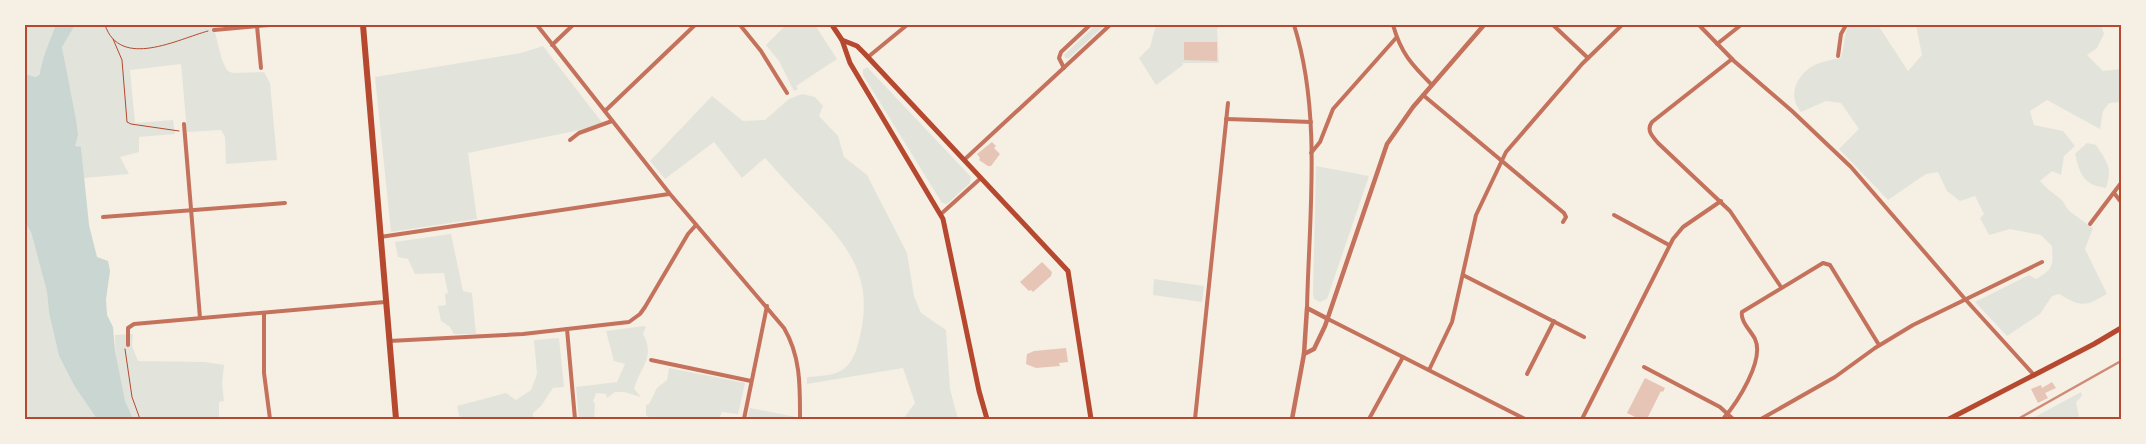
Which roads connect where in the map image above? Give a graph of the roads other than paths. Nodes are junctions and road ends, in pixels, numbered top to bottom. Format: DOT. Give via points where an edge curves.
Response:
graph roads {
  1 [pos="269,25"];
  2 [pos="363,25"];
  3 [pos="537,25"];
  4 [pos="573,25"];
  5 [pos="696,25"];
  6 [pos="740,25"];
  7 [pos="832,25"];
  8 [pos="907,25"];
  9 [pos="1090,25"];
  10 [pos="1110,25"];
  11 [pos="1294,25"];
  12 [pos="1393,25"];
  13 [pos="1484,25"];
  14 [pos="1553,25"];
  15 [pos="1622,25"];
  16 [pos="1699,25"];
  17 [pos="1740,25"];
  18 [pos="1846,25"];
  19 [pos="257,26"];
  20 [pos="214,30"];
  21 [pos="1396,38"];
  22 [pos="842,40"];
  23 [pos="1717,44"];
  24 [pos="552,45"];
  25 [pos="1838,56"];
  26 [pos="868,57"];
  27 [pos="1588,58"];
  28 [pos="1732,59"];
  29 [pos="261,68"];
  30 [pos="1064,68"];
  31 [pos="1432,84"];
  32 [pos="787,93"];
  33 [pos="1424,95"];
  34 [pos="1228,103"];
  35 [pos="605,111"];
  36 [pos="1226,119"];
  37 [pos="612,121"];
  38 [pos="1311,122"];
  39 [pos="184,124"];
  40 [pos="570,140"];
  41 [pos="1311,153"];
  42 [pos="964,160"];
  43 [pos="1502,161"];
  44 [pos="981,178"];
  45 [pos="2121,183"];
  46 [pos="2114,193"];
  47 [pos="670,194"];
  48 [pos="1721,202"];
  49 [pos="2121,202"];
  50 [pos="285,203"];
  51 [pos="191,210"];
  52 [pos="941,214"];
  53 [pos="1614,215"];
  54 [pos="103,216"];
  55 [pos="1563,222"];
  56 [pos="2090,224"];
  57 [pos="696,225"];
  58 [pos="380,237"];
  59 [pos="1669,245"];
  60 [pos="2042,262"];
  61 [pos="1463,274"];
  62 [pos="1781,288"];
  63 [pos="1965,299"];
  64 [pos="386,302"];
  65 [pos="766,306"];
  66 [pos="1307,308"];
  67 [pos="264,312"];
  68 [pos="200,318"];
  69 [pos="1328,318"];
  70 [pos="1554,321"];
  71 [pos="2121,328"];
  72 [pos="567,329"];
  73 [pos="1584,337"];
  74 [pos="389,341"];
  75 [pos="128,345"];
  76 [pos="1879,345"];
  77 [pos="1304,354"];
  78 [pos="1403,357"];
  79 [pos="651,360"];
  80 [pos="1644,367"];
  81 [pos="1429,370"];
  82 [pos="1527,374"];
  83 [pos="2034,375"];
  84 [pos="751,381"];
  85 [pos="1728,413"];
  86 [pos="270,419"];
  87 [pos="396,419"];
  88 [pos="576,419"];
  89 [pos="744,419"];
  90 [pos="800,419"];
  91 [pos="988,419"];
  92 [pos="1091,419"];
  93 [pos="1195,419"];
  94 [pos="1292,419"];
  95 [pos="1369,419"];
  96 [pos="1524,419"];
  97 [pos="1582,419"];
  98 [pos="1723,419"];
  99 [pos="1733,419"];
  100 [pos="1761,419"];
  101 [pos="1949,419"];
  1 -- 19 [label="street"];
  2 -- 58 [label="highway"];
  3 -- 24 [label="street"];
  4 -- 24 [label="street"];
  5 -- 35 [label="street"];
  6 -- 32 [label="street"];
  7 -- 22 [label="main road"];
  8 -- 26 [label="street"];
  9 -- 30 [label="street" via="1061,52 1059,58"];
  10 -- 30 [label="street"];
  11 -- 38 [label="street" via="1306,78"];
  12 -- 21 [label="street"];
  13 -- 31 [label="street"];
  14 -- 27 [label="street"];
  15 -- 27 [label="street"];
  16 -- 23 [label="street"];
  17 -- 23 [label="street"];
  18 -- 25 [label="street" via="1841,34"];
  19 -- 20 [label="street"];
  19 -- 29 [label="street"];
  21 -- 31 [label="street" via="1410,61"];
  21 -- 41 [label="street" via="1333,109 1320,142"];
  22 -- 26 [label="main road" via="857,46"];
  22 -- 52 [label="main road" via="850,63"];
  23 -- 28 [label="street"];
  24 -- 35 [label="street"];
  26 -- 42 [label="main road"];
  27 -- 43 [label="street"];
  28 -- 48 [label="street" via="1652,122 1650,127 1658,143"];
  28 -- 63 [label="street" via="1851,167"];
  30 -- 42 [label="street"];
  31 -- 33 [label="street"];
  33 -- 43 [label="street"];
  33 -- 69 [label="street" via="1398,127 1383,153"];
  34 -- 36 [label="street"];
  35 -- 37 [label="street"];
  36 -- 38 [label="street"];
  36 -- 93 [label="street"];
  37 -- 40 [label="street" via="579,133"];
  37 -- 47 [label="street"];
  38 -- 41 [label="street"];
  39 -- 51 [label="street"];
  41 -- 66 [label="street"];
  42 -- 44 [label="main road"];
  43 -- 55 [label="street" via="1564,213"];
  43 -- 61 [label="street" via="1476,215"];
  44 -- 52 [label="street"];
  44 -- 92 [label="main road" via="1068,272"];
  45 -- 46 [label="street"];
  46 -- 49 [label="street"];
  46 -- 56 [label="street"];
  47 -- 57 [label="street"];
  47 -- 58 [label="street"];
  48 -- 59 [label="street" via="1683,227"];
  48 -- 62 [label="street"];
  50 -- 51 [label="street"];
  51 -- 54 [label="street"];
  51 -- 68 [label="street"];
  52 -- 91 [label="main road" via="979,391"];
  53 -- 59 [label="street"];
  57 -- 65 [label="street"];
  57 -- 72 [label="street" via="637,317 624,323"];
  58 -- 64 [label="highway"];
  59 -- 97 [label="street"];
  60 -- 63 [label="street"];
  61 -- 70 [label="street"];
  61 -- 81 [label="street" via="1452,322"];
  62 -- 76 [label="street" via="1823,262 1828,264"];
  62 -- 85 [label="street" via="1742,312 1755,341 1757,355"];
  63 -- 76 [label="street" via="1920,320"];
  63 -- 83 [label="street"];
  64 -- 67 [label="street"];
  64 -- 74 [label="highway"];
  65 -- 84 [label="street"];
  65 -- 90 [label="street" via="784,328 794,348 799,373"];
  66 -- 69 [label="street"];
  66 -- 77 [label="street"];
  67 -- 68 [label="street"];
  67 -- 86 [label="street" via="264,374"];
  68 -- 75 [label="street" via="132,324 127,330"];
  69 -- 77 [label="street" via="1314,349"];
  69 -- 78 [label="street"];
  70 -- 73 [label="street"];
  70 -- 82 [label="street"];
  71 -- 83 [label="main road"];
  72 -- 74 [label="street"];
  72 -- 88 [label="street"];
  74 -- 87 [label="highway"];
  76 -- 100 [label="street" via="1835,377"];
  77 -- 94 [label="street"];
  78 -- 81 [label="street"];
  78 -- 95 [label="street"];
  79 -- 84 [label="street"];
  80 -- 85 [label="street"];
  81 -- 96 [label="street"];
  83 -- 101 [label="main road"];
  84 -- 89 [label="street"];
  85 -- 98 [label="street"];
  85 -- 99 [label="street"];
}
